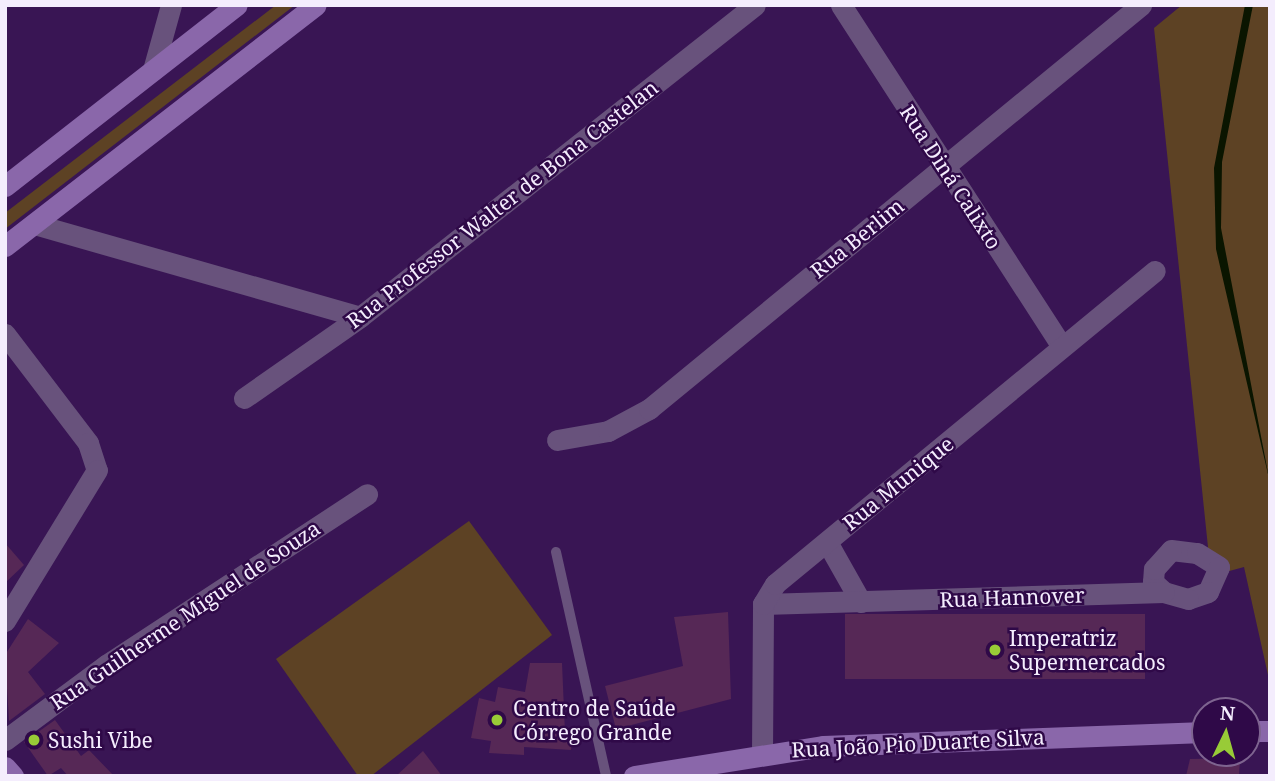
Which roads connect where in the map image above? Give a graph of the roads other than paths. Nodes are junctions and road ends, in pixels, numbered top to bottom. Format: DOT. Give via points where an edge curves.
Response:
graph roads {
  1 [pos="171,5"];
  2 [pos="237,5"];
  3 [pos="755,5"];
  4 [pos="841,5"];
  5 [pos="1141,5"];
  6 [pos="315,6"];
  7 [pos="153,70"];
  8 [pos="943,168"];
  9 [pos="5,186"];
  10 [pos="34,224"];
  11 [pos="5,246"];
  12 [pos="1155,271"];
  13 [pos="360,317"];
  14 [pos="5,334"];
  15 [pos="1062,347"];
  16 [pos="244,398"];
  17 [pos="557,440"];
  18 [pos="367,494"];
  19 [pos="827,542"];
  20 [pos="556,552"];
  21 [pos="1164,593"];
  22 [pos="861,602"];
  23 [pos="763,604"];
  24 [pos="5,621"];
  25 [pos="1191,732"];
  26 [pos="5,740"];
  27 [pos="762,753"];
  28 [pos="5,767"];
  29 [pos="13,776"];
  30 [pos="606,776"];
  31 [pos="634,776"];
  1 -- 7 [label="street"];
  2 -- 7 [label="street"];
  3 -- 13 [label="street, Rua Professor Walter de Bona Castelan"];
  4 -- 8 [label="street, Rua Diná Calixto"];
  5 -- 8 [label="street, Rua Berlim"];
  6 -- 10 [label="street"];
  7 -- 9 [label="street"];
  8 -- 15 [label="street, Rua Diná Calixto"];
  8 -- 17 [label="street, Rua Berlim" via="632,421"];
  10 -- 11 [label="street"];
  10 -- 13 [label="street"];
  12 -- 15 [label="street, Rua Munique"];
  13 -- 16 [label="street, Rua Professor Walter de Bona Castelan"];
  14 -- 24 [label="street" via="88,443 97,470 93,486"];
  15 -- 19 [label="street, Rua Munique"];
  18 -- 26 [label="street, Rua Guilherme Miguel de Souza" via="106,665"];
  19 -- 22 [label="street"];
  19 -- 23 [label="street, Rua Munique" via="775,584"];
  20 -- 30 [label="lane"];
  21 -- 22 [label="street, Rua Hannover"];
  22 -- 23 [label="street, Rua Hannover"];
  23 -- 27 [label="street"];
  25 -- 27 [label="street, Rua João Pio Duarte Silva" via="955,738"];
  27 -- 31 [label="street, Rua João Pio Duarte Silva"];
  28 -- 29 [label="street"];
}
